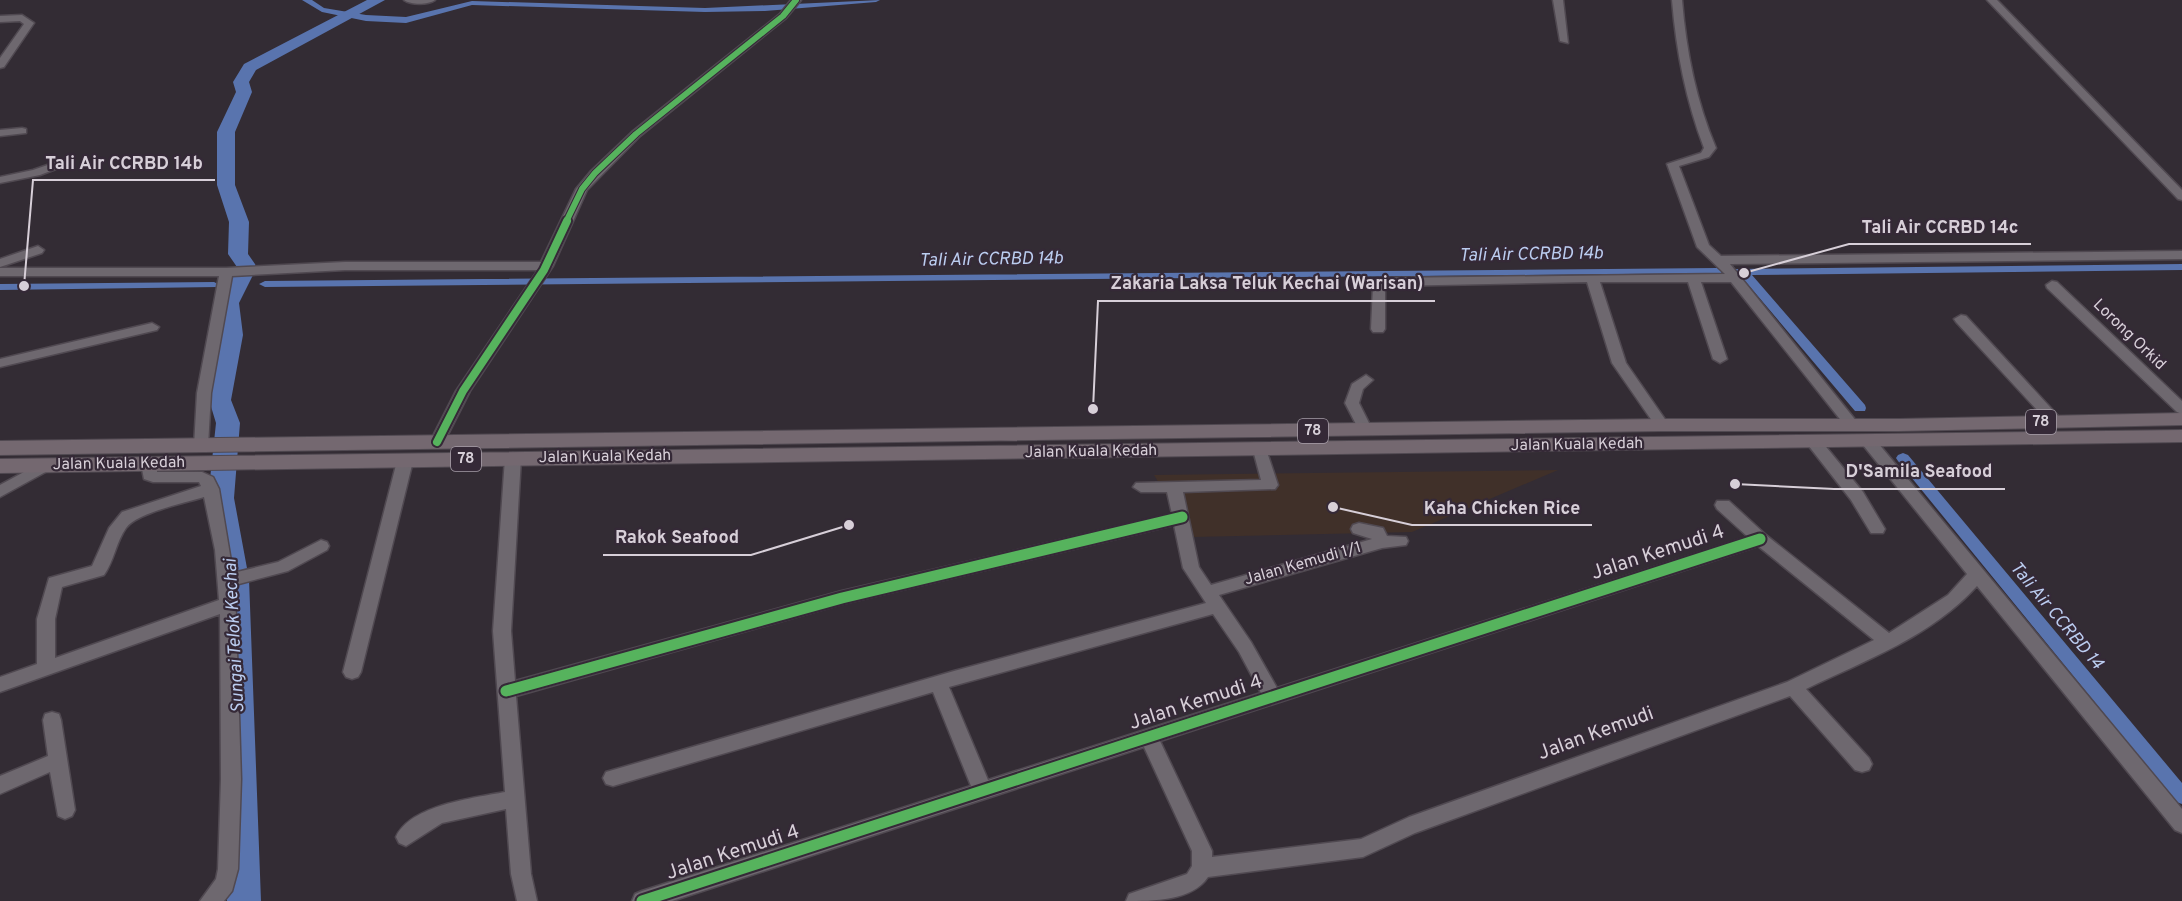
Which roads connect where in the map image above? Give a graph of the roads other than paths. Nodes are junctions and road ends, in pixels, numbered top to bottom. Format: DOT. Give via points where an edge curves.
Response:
graph roads {
  1 [pos="409,0"];
  2 [pos="430,0"];
  3 [pos="1558,0"];
  4 [pos="1677,0"];
  5 [pos="1992,0"];
  6 [pos="794,4"];
  7 [pos="0,19"];
  8 [pos="1565,41"];
  9 [pos="0,65"];
  10 [pos="22,131"];
  11 [pos="0,133"];
  12 [pos="65,162"];
  13 [pos="0,180"];
  14 [pos="2182,197"];
  15 [pos="38,250"];
  16 [pos="2182,255"];
  17 [pos="0,263"];
  18 [pos="545,268"];
  19 [pos="1728,270"];
  20 [pos="0,272"];
  21 [pos="232,272"];
  22 [pos="1592,278"];
  23 [pos="1693,278"];
  24 [pos="2052,285"];
  25 [pos="1961,319"];
  26 [pos="152,327"];
  27 [pos="1378,329"];
  28 [pos="1720,359"];
  29 [pos="0,363"];
  30 [pos="1366,380"];
  31 [pos="2182,409"];
  32 [pos="2182,419"];
  33 [pos="2055,421"];
  34 [pos="1662,425"];
  35 [pos="1365,429"];
  36 [pos="1865,433"];
  37 [pos="1903,433"];
  38 [pos="2182,436"];
  39 [pos="1813,441"];
  40 [pos="437,442"];
  41 [pos="1010,443"];
  42 [pos="202,446"];
  43 [pos="663,447"];
  44 [pos="0,448"];
  45 [pos="1260,450"];
  46 [pos="513,458"];
  47 [pos="405,461"];
  48 [pos="148,464"];
  49 [pos="46,465"];
  50 [pos="0,466"];
  51 [pos="1174,486"];
  52 [pos="1142,487"];
  53 [pos="211,489"];
  54 [pos="0,492"];
  55 [pos="1723,505"];
  56 [pos="1182,517"];
  57 [pos="1359,529"];
  58 [pos="1877,529"];
  59 [pos="1760,539"];
  60 [pos="1400,541"];
  61 [pos="1382,542"];
  62 [pos="321,546"];
  63 [pos="1978,573"];
  64 [pos="234,578"];
  65 [pos="1208,600"];
  66 [pos="228,604"];
  67 [pos="1888,642"];
  68 [pos="46,667"];
  69 [pos="352,672"];
  70 [pos="938,683"];
  71 [pos="0,685"];
  72 [pos="1793,687"];
  73 [pos="506,691"];
  74 [pos="1273,697"];
  75 [pos="52,720"];
  76 [pos="1149,737"];
  77 [pos="58,760"];
  78 [pos="1862,764"];
  79 [pos="612,778"];
  80 [pos="0,784"];
  81 [pos="983,791"];
  82 [pos="514,799"];
  83 [pos="65,810"];
  84 [pos="2182,824"];
  85 [pos="406,837"];
  86 [pos="1202,868"];
  87 [pos="210,901"];
  88 [pos="527,901"];
  89 [pos="642,901"];
  90 [pos="1136,901"];
  1 -- 2 [label="street"];
  3 -- 8 [label="street"];
  4 -- 19 [label="street" via="1689,72 1710,148 1705,155 1673,164 1703,247"];
  5 -- 14 [label="street"];
  6 -- 18 [label="street" via="636,134 595,173 579,195"];
  7 -- 9 [label="street" via="22,18 30,23"];
  10 -- 11 [label="street"];
  12 -- 13 [label="street"];
  15 -- 17 [label="street"];
  16 -- 19 [label="street"];
  18 -- 21 [label="street" via="345,266"];
  18 -- 40 [label="street" via="485,357"];
  19 -- 23 [label="street"];
  19 -- 36 [label="street"];
  20 -- 21 [label="street"];
  21 -- 42 [label="street" via="204,393"];
  22 -- 23 [label="street"];
  22 -- 27 [label="street" via="1385,282 1378,290"];
  22 -- 34 [label="street" via="1619,363"];
  23 -- 28 [label="street"];
  24 -- 31 [label="street, Lorong Orkid"];
  25 -- 33 [label="street"];
  26 -- 29 [label="street"];
  30 -- 35 [label="street" via="1357,387 1352,403"];
  32 -- 33 [label="main road, Jalan Kuala Kedah / 78"];
  33 -- 37 [label="main road, Jalan Kuala Kedah / 78"];
  34 -- 35 [label="main road, Jalan Kuala Kedah / 78"];
  34 -- 36 [label="main road, Jalan Kuala Kedah / 78"];
  35 -- 41 [label="main road, Jalan Kuala Kedah / 78"];
  36 -- 37 [label="main road, Jalan Kuala Kedah / 78"];
  36 -- 39 [label="main road, Jalan Kuala Kedah / 78"];
  36 -- 63 [label="street"];
  37 -- 38 [label="main road, Jalan Kuala Kedah / 78"];
  39 -- 45 [label="main road, Jalan Kuala Kedah / 78"];
  39 -- 58 [label="street" via="1857,496"];
  40 -- 42 [label="main road, Jalan Kuala Kedah / 78"];
  40 -- 43 [label="main road, Jalan Kuala Kedah / 78"];
  41 -- 43 [label="main road, Jalan Kuala Kedah / 78"];
  41 -- 45 [label="main road, Jalan Kuala Kedah / 78"];
  42 -- 44 [label="main road, Jalan Kuala Kedah / 78"];
  43 -- 46 [label="main road, Jalan Kuala Kedah / 78"];
  45 -- 51 [label="street" via="1270,485"];
  46 -- 47 [label="main road, Jalan Kuala Kedah / 78"];
  46 -- 73 [label="street" via="502,631"];
  47 -- 48 [label="main road, Jalan Kuala Kedah / 78"];
  47 -- 69 [label="street"];
  48 -- 49 [label="main road, Jalan Kuala Kedah / 78"];
  48 -- 53 [label="street" via="151,477 204,478"];
  49 -- 50 [label="main road, Jalan Kuala Kedah / 78"];
  49 -- 54 [label="street"];
  51 -- 52 [label="street"];
  51 -- 56 [label="street"];
  53 -- 64 [label="street" via="223,550"];
  53 -- 68 [label="street" via="128,516 118,523 98,572 55,583 46,619"];
  55 -- 59 [label="street"];
  56 -- 65 [label="street" via="1191,568"];
  56 -- 73 [label="street" via="921,578"];
  57 -- 61 [label="street" via="1377,532"];
  59 -- 67 [label="street"];
  59 -- 74 [label="street, Jalan Kemudi 4"];
  60 -- 61 [label="street, Jalan Kemudi 1/1"];
  61 -- 65 [label="street, Jalan Kemudi 1/1"];
  62 -- 64 [label="street" via="282,567"];
  63 -- 67 [label="street, Jalan Kemudi" via="1934,616"];
  63 -- 84 [label="street"];
  64 -- 66 [label="street"];
  65 -- 70 [label="street, Jalan Kemudi 1/1"];
  65 -- 74 [label="street" via="1245,647"];
  66 -- 68 [label="street"];
  66 -- 87 [label="street" via="228,869 225,884"];
  67 -- 72 [label="street, Jalan Kemudi"];
  68 -- 71 [label="street"];
  70 -- 79 [label="street, Jalan Kemudi 1/1"];
  70 -- 81 [label="street"];
  72 -- 78 [label="street"];
  72 -- 86 [label="street, Jalan Kemudi" via="1409,826 1363,848"];
  73 -- 82 [label="street"];
  74 -- 76 [label="street, Jalan Kemudi 4"];
  75 -- 77 [label="street"];
  76 -- 81 [label="street, Jalan Kemudi 4"];
  76 -- 86 [label="street" via="1202,851"];
  77 -- 80 [label="street"];
  77 -- 83 [label="street"];
  81 -- 89 [label="street, Jalan Kemudi 4"];
  82 -- 85 [label="street" via="437,815"];
  82 -- 88 [label="street"];
  86 -- 90 [label="street" via="1194,881"];
}
